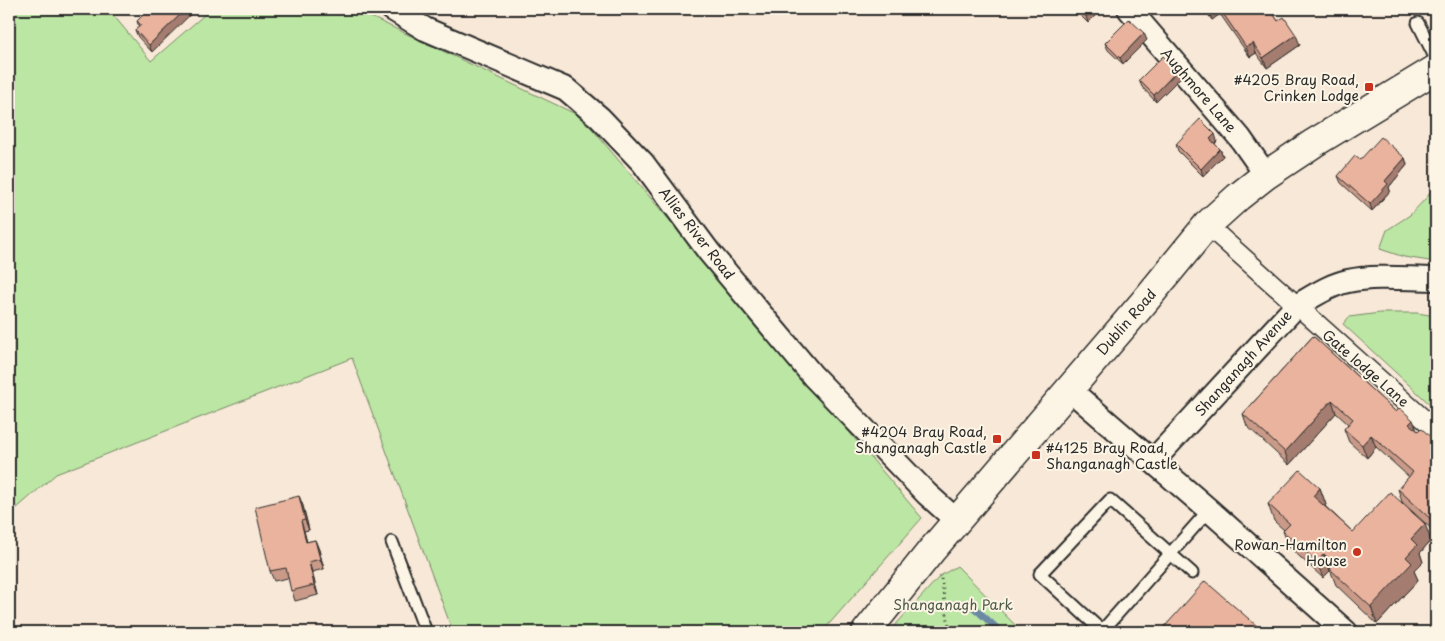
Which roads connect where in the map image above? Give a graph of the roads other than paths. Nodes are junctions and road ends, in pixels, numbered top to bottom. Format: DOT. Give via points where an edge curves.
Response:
graph roads {
  1 [pos="392,9"];
  2 [pos="1129,9"];
  3 [pos="1418,23"];
  4 [pos="1436,59"];
  5 [pos="1436,70"];
  6 [pos="1266,175"];
  7 [pos="1207,225"];
  8 [pos="1436,279"];
  9 [pos="1296,306"];
  10 [pos="1068,389"];
  11 [pos="1436,430"];
  12 [pos="1153,461"];
  13 [pos="1209,510"];
  14 [pos="956,520"];
  15 [pos="392,542"];
  16 [pos="1170,554"];
  17 [pos="1192,573"];
  18 [pos="426,632"];
  19 [pos="866,632"];
  20 [pos="1102,632"];
  21 [pos="1346,632"];
  1 -- 14 [label="street, Allies River Road" via="425,29 566,89 600,118 643,164 709,252 813,376"];
  2 -- 6 [label="street, Aughmore Lane" via="1240,138"];
  3 -- 4 [label="lane"];
  5 -- 6 [label="main road, Dublin Road"];
  6 -- 7 [label="main road, Dublin Road"];
  7 -- 9 [label="street, Gate lodge Lane"];
  7 -- 10 [label="main road, Dublin Road"];
  8 -- 9 [label="street, Shanganagh Avenue" via="1376,278 1347,282"];
  9 -- 11 [label="street, Gate lodge Lane"];
  9 -- 12 [label="street, Shanganagh Avenue"];
  10 -- 12 [label="street"];
  10 -- 14 [label="main road, Dublin Road"];
  12 -- 13 [label="street"];
  13 -- 16 [label="lane"];
  13 -- 21 [label="street"];
  14 -- 19 [label="main road, Dublin Road"];
  15 -- 18 [label="lane"];
  16 -- 17 [label="lane"];
  16 -- 20 [label="lane"];
  16 -- 20 [label="lane" via="1110,500 1040,574"];
}
